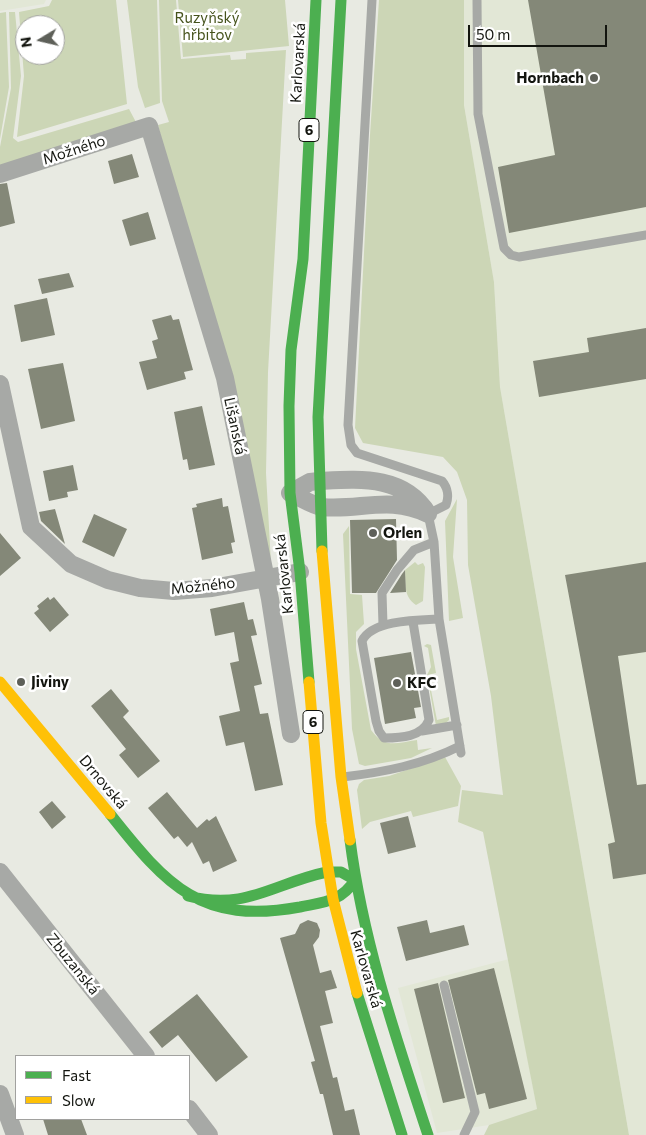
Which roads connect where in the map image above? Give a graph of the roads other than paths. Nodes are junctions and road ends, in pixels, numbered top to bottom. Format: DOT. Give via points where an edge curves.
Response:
graph roads {
  1 [pos="316,0"];
  2 [pos="342,0"];
  3 [pos="372,0"];
  4 [pos="477,0"];
  5 [pos="149,126"];
  6 [pos="0,174"];
  7 [pos="646,235"];
  8 [pos="0,384"];
  9 [pos="318,480"];
  10 [pos="290,492"];
  11 [pos="320,507"];
  12 [pos="428,514"];
  13 [pos="434,542"];
  14 [pos="300,572"];
  15 [pos="266,578"];
  16 [pos="439,619"];
  17 [pos="413,622"];
  18 [pos="384,625"];
  19 [pos="0,682"];
  20 [pos="456,725"];
  21 [pos="422,731"];
  22 [pos="291,734"];
  23 [pos="341,777"];
  24 [pos="0,872"];
  25 [pos="328,872"];
  26 [pos="355,880"];
  27 [pos="188,896"];
  28 [pos="333,899"];
  29 [pos="444,985"];
  30 [pos="145,1055"];
  31 [pos="0,1094"];
  32 [pos="190,1110"];
  33 [pos="15,1135"];
  34 [pos="209,1135"];
  35 [pos="402,1135"];
  36 [pos="428,1135"];
  37 [pos="464,1135"];
  1 -- 10 [label="main road, Karlovarská / 6" via="303,259 291,350"];
  2 -- 9 [label="main road, Karlovarská / 6" via="320,357"];
  3 -- 12 [label="lane" via="348,425 351,445 357,453 442,481 448,493 446,505"];
  4 -- 7 [label="lane" via="478,114 504,248 519,256"];
  5 -- 6 [label="street, Možného"];
  5 -- 15 [label="street, Lišanská" via="225,378"];
  8 -- 15 [label="street, Možného" via="31,527 71,564 108,580 140,588 174,591"];
  9 -- 10 [label="street"];
  9 -- 11 [label="main road, Karlovarská / 6"];
  9 -- 12 [label="street" via="375,481 392,485 411,493"];
  10 -- 11 [label="street"];
  10 -- 14 [label="main road, Karlovarská / 6"];
  11 -- 12 [label="street" via="385,503 416,508"];
  11 -- 23 [label="main road, Karlovarská / 6"];
  12 -- 13 [label="lane"];
  13 -- 16 [label="lane"];
  13 -- 18 [label="lane" via="414,550 382,593"];
  14 -- 15 [label="street, Možného"];
  14 -- 25 [label="main road, Karlovarská / 6"];
  15 -- 22 [label="street, Lišanská"];
  16 -- 17 [label="lane"];
  16 -- 20 [label="lane"];
  17 -- 18 [label="lane"];
  17 -- 21 [label="lane" via="429,720"];
  18 -- 21 [label="lane" via="366,633 362,641 379,731 384,738"];
  19 -- 27 [label="main road, Drnovská" via="150,862"];
  20 -- 21 [label="lane"];
  20 -- 23 [label="lane" via="460,749 391,771"];
  23 -- 26 [label="main road, Karlovarská / 6"];
  24 -- 30 [label="street, Zbuzanská"];
  25 -- 26 [label="main road" via="344,872"];
  25 -- 27 [label="main road, Drnovská" via="235,901 214,902"];
  25 -- 28 [label="main road, Karlovarská / 6"];
  26 -- 28 [label="main road" via="347,892"];
  26 -- 36 [label="main road, Karlovarská / 6" via="384,1002"];
  27 -- 28 [label="main road, Drnovská" via="214,907 245,911 296,907"];
  28 -- 35 [label="main road, Karlovarská / 6" via="358,999"];
  29 -- 37 [label="lane" via="475,1112"];
  31 -- 33 [label="street"];
  32 -- 34 [label="street"];
}
